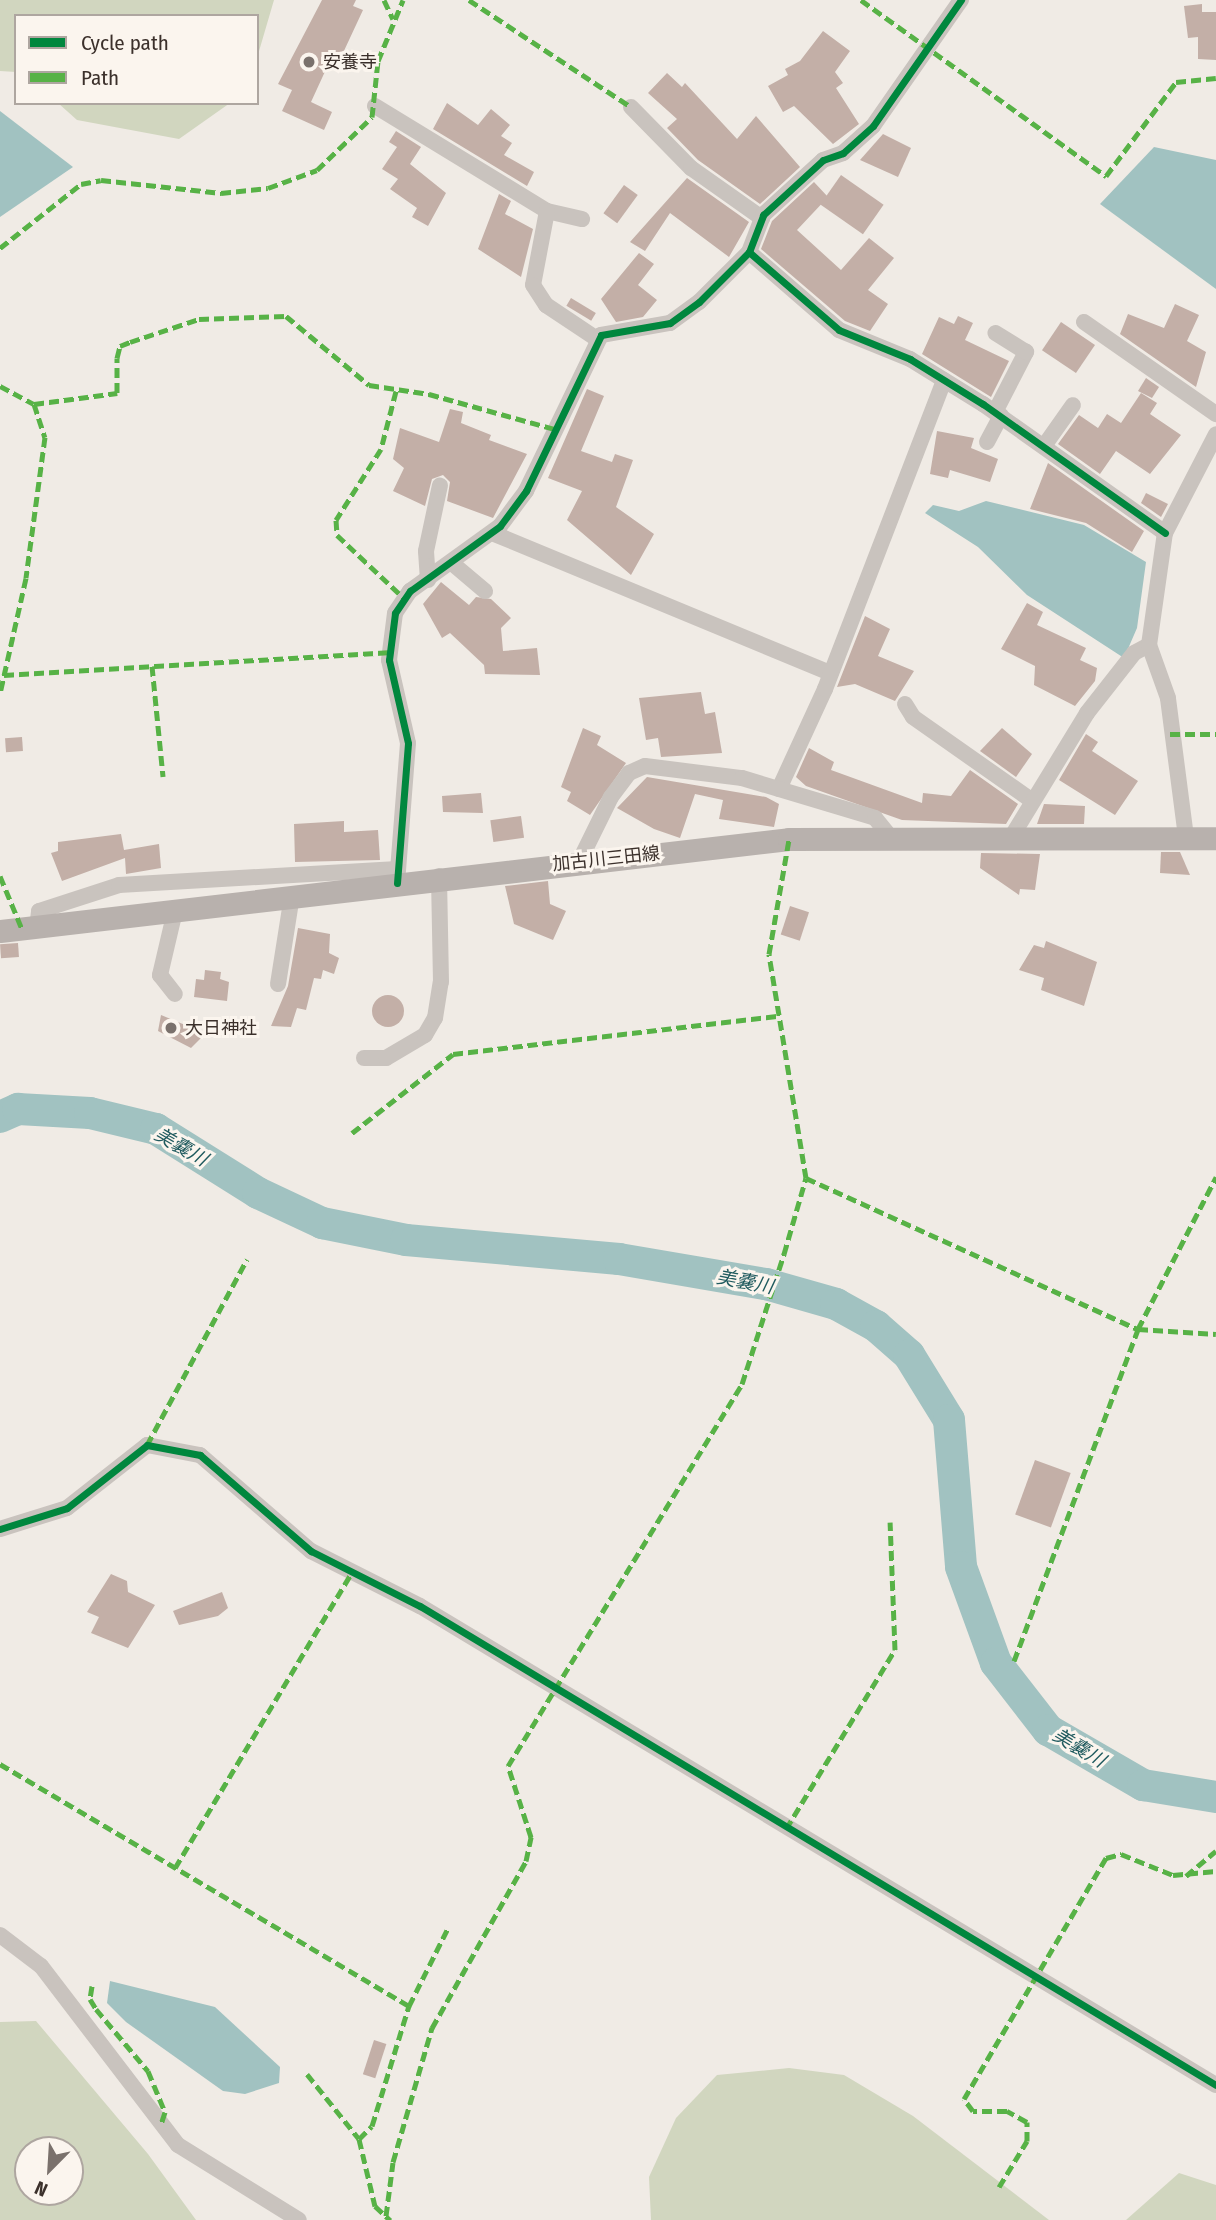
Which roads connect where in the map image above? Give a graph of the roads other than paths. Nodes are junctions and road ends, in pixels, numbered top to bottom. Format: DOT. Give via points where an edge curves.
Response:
graph roads {
  1 [pos="961,0"];
  2 [pos="374,106"];
  3 [pos="631,107"];
  4 [pos="547,211"];
  5 [pos="762,218"];
  6 [pos="582,219"];
  7 [pos="749,253"];
  8 [pos="1084,322"];
  9 [pos="996,333"];
  10 [pos="597,339"];
  11 [pos="944,380"];
  12 [pos="1073,405"];
  13 [pos="998,414"];
  14 [pos="1216,414"];
  15 [pos="1216,434"];
  16 [pos="987,442"];
  17 [pos="1044,446"];
  18 [pos="440,485"];
  19 [pos="492,533"];
  20 [pos="1165,533"];
  21 [pos="453,564"];
  22 [pos="428,580"];
  23 [pos="485,591"];
  24 [pos="1149,645"];
  25 [pos="827,672"];
  26 [pos="905,704"];
  27 [pos="779,789"];
  28 [pos="1031,800"];
  29 [pos="889,835"];
  30 [pos="1012,836"];
  31 [pos="1186,837"];
  32 [pos="1216,838"];
  33 [pos="579,862"];
  34 [pos="397,876"];
  35 [pos="439,876"];
  36 [pos="292,897"];
  37 [pos="175,911"];
  38 [pos="37,928"];
  39 [pos="0,931"];
  40 [pos="278,984"];
  41 [pos="175,994"];
  42 [pos="364,1058"];
  43 [pos="0,1529"];
  44 [pos="0,1935"];
  45 [pos="1216,2085"];
  46 [pos="299,2220"];
  1 -- 5 [label="street" via="873,126 843,153 823,160"];
  2 -- 4 [label="street"];
  3 -- 5 [label="street" via="691,167"];
  4 -- 6 [label="street"];
  4 -- 10 [label="street" via="533,285 546,304"];
  5 -- 7 [label="street"];
  7 -- 10 [label="street" via="670,323"];
  7 -- 11 [label="street" via="839,331"];
  8 -- 14 [label="street"];
  9 -- 13 [label="street" via="1026,352"];
  10 -- 19 [label="street" via="526,491"];
  11 -- 13 [label="street"];
  11 -- 25 [label="street"];
  12 -- 17 [label="street"];
  13 -- 16 [label="street"];
  13 -- 17 [label="street"];
  15 -- 20 [label="street"];
  17 -- 20 [label="street"];
  18 -- 22 [label="street" via="426,551"];
  19 -- 21 [label="street"];
  19 -- 25 [label="street"];
  20 -- 24 [label="street"];
  21 -- 22 [label="street"];
  21 -- 23 [label="street"];
  22 -- 34 [label="street" via="405,599 388,637 408,743"];
  24 -- 28 [label="street" via="1134,653 1087,713"];
  24 -- 31 [label="street" via="1168,698"];
  25 -- 27 [label="street"];
  26 -- 28 [label="street" via="913,718"];
  27 -- 29 [label="street" via="875,818"];
  27 -- 33 [label="street" via="645,766 629,774 611,797"];
  28 -- 30 [label="street"];
  29 -- 30 [label="main road, 加古川三田線"];
  29 -- 33 [label="main road, 加古川三田線"];
  30 -- 31 [label="main road, 加古川三田線"];
  31 -- 32 [label="main road, 加古川三田線"];
  33 -- 35 [label="main road, 加古川三田線"];
  34 -- 35 [label="main road, 加古川三田線"];
  34 -- 36 [label="main road, 加古川三田線"];
  34 -- 38 [label="street" via="119,885 39,911"];
  35 -- 42 [label="street" via="435,1018 425,1035 386,1058"];
  36 -- 37 [label="main road, 加古川三田線"];
  36 -- 40 [label="street"];
  37 -- 38 [label="main road, 加古川三田線"];
  37 -- 41 [label="street" via="160,975"];
  38 -- 39 [label="main road, 加古川三田線"];
  43 -- 45 [label="street" via="67,1508 147,1445 200,1455 311,1552 420,1606"];
  44 -- 46 [label="street" via="41,1966 178,2145"];
}
